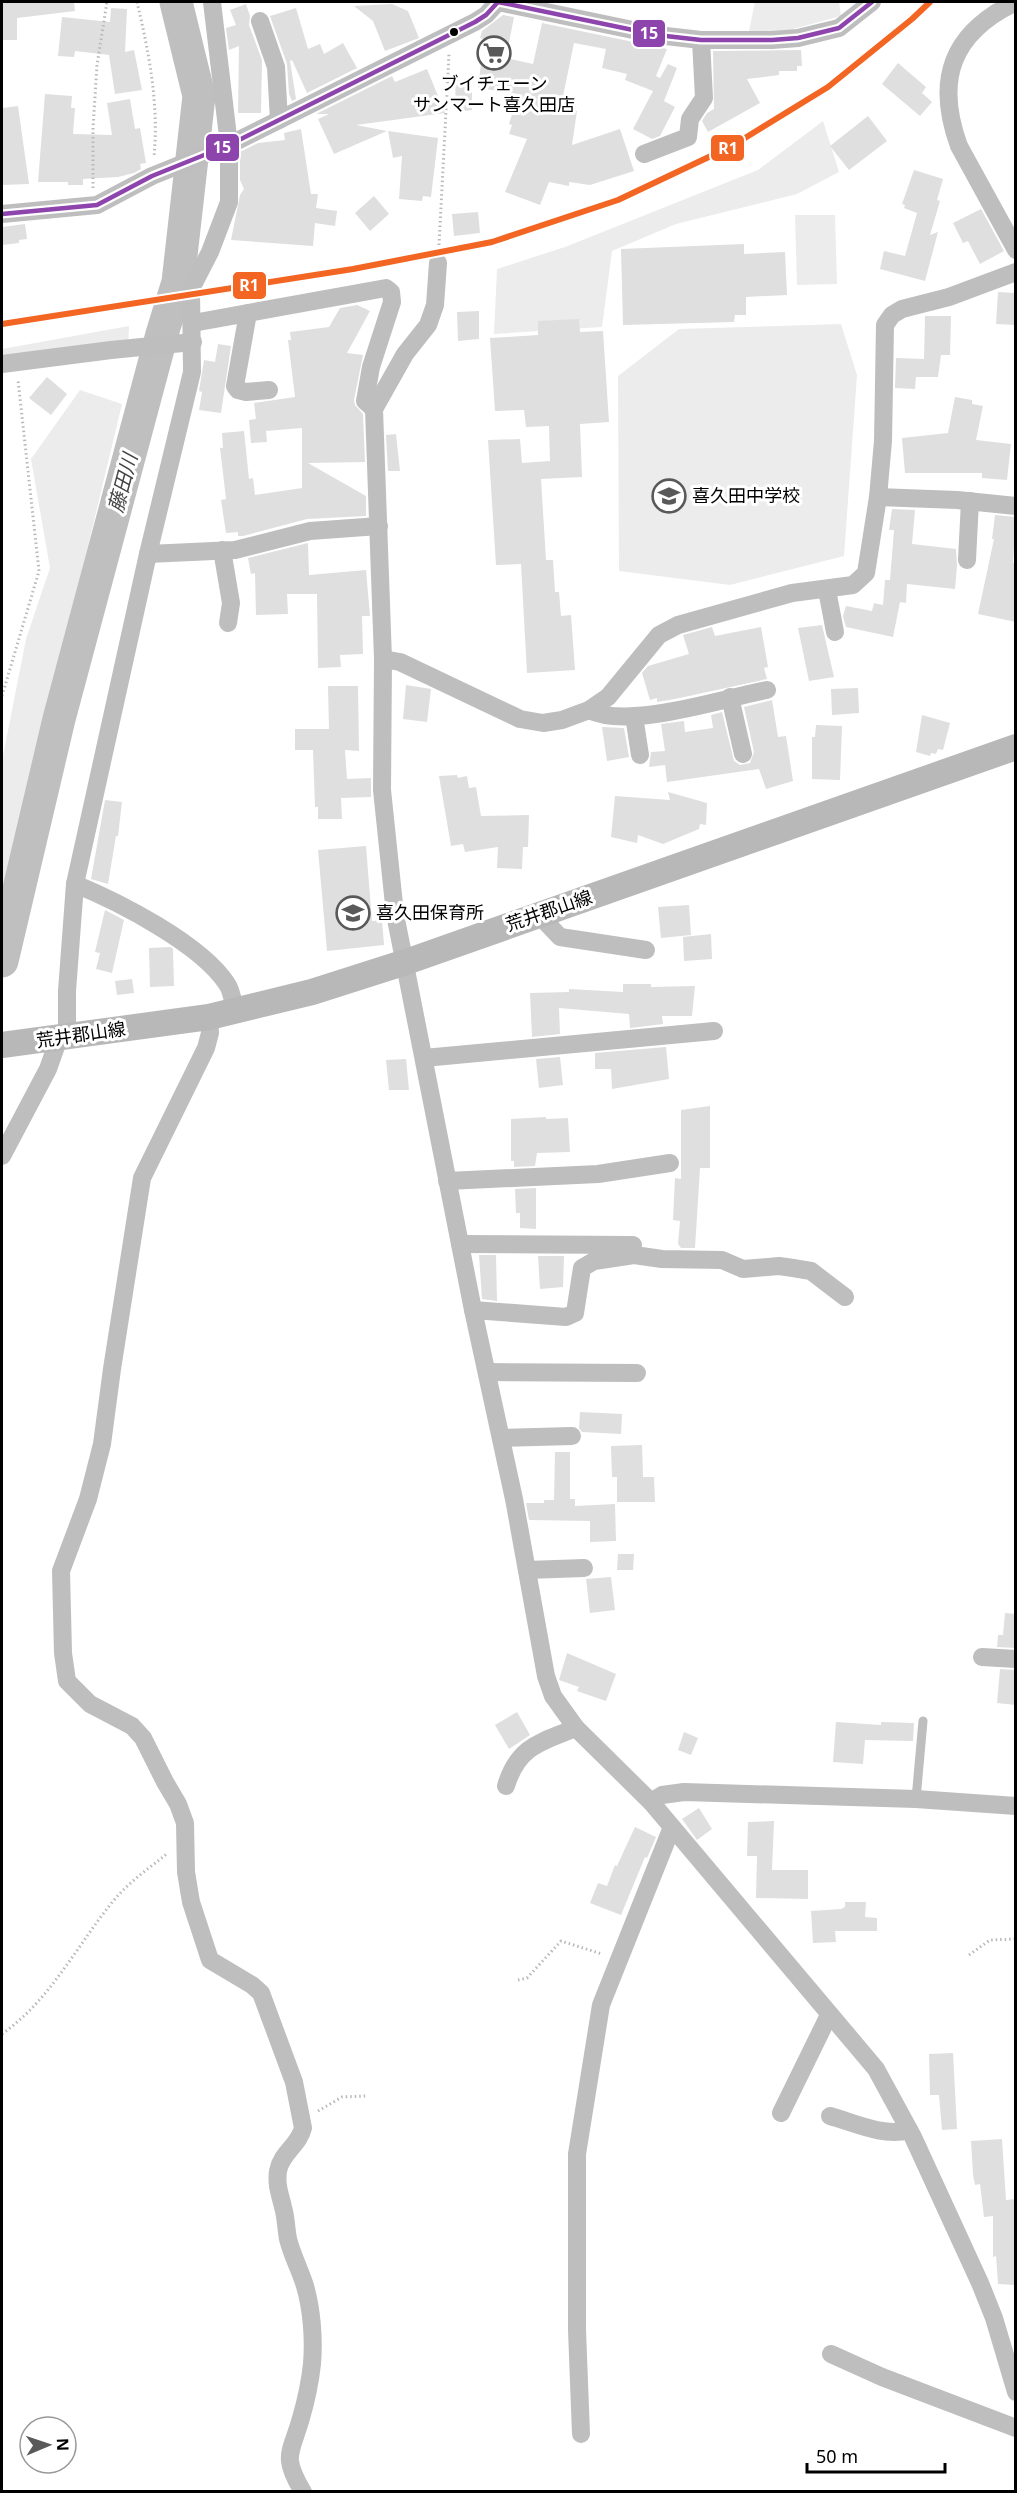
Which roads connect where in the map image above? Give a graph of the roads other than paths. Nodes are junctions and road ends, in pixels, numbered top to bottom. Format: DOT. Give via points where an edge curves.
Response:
graph roads {
  1 [pos="212,2"];
  2 [pos="498,2"];
  3 [pos="872,2"];
  4 [pos="1016,2"];
  5 [pos="260,21"];
  6 [pos="701,40"];
  7 [pos="279,120"];
  8 [pos="229,145"];
  9 [pos="644,154"];
  10 [pos="2,214"];
  11 [pos="1016,250"];
  12 [pos="439,255"];
  13 [pos="1016,272"];
  14 [pos="248,313"];
  15 [pos="193,323"];
  16 [pos="193,342"];
  17 [pos="9,363"];
  18 [pos="268,390"];
  19 [pos="374,409"];
  20 [pos="878,497"];
  21 [pos="970,501"];
  22 [pos="1016,506"];
  23 [pos="379,526"];
  24 [pos="222,550"];
  25 [pos="148,554"];
  26 [pos="967,560"];
  27 [pos="826,590"];
  28 [pos="228,623"];
  29 [pos="835,632"];
  30 [pos="382,659"];
  31 [pos="768,690"];
  32 [pos="730,697"];
  33 [pos="589,710"];
  34 [pos="634,716"];
  35 [pos="1016,747"];
  36 [pos="742,754"];
  37 [pos="640,755"];
  38 [pos="75,884"];
  39 [pos="539,915"];
  40 [pos="646,950"];
  41 [pos="406,962"];
  42 [pos="235,1011"];
  43 [pos="209,1017"];
  44 [pos="714,1031"];
  45 [pos="55,1038"];
  46 [pos="2,1045"];
  47 [pos="424,1058"];
  48 [pos="2,1156"];
  49 [pos="670,1163"];
  50 [pos="447,1180"];
  51 [pos="460,1244"];
  52 [pos="640,1245"];
  53 [pos="845,1298"];
  54 [pos="473,1311"];
  55 [pos="487,1372"];
  56 [pos="637,1373"];
  57 [pos="572,1436"];
  58 [pos="501,1438"];
  59 [pos="584,1568"];
  60 [pos="527,1570"];
  61 [pos="982,1657"];
  62 [pos="1016,1659"];
  63 [pos="923,1721"];
  64 [pos="576,1728"];
  65 [pos="506,1786"];
  66 [pos="916,1798"];
  67 [pos="651,1802"];
  68 [pos="1016,1806"];
  69 [pos="672,1827"];
  70 [pos="829,2015"];
  71 [pos="781,2113"];
  72 [pos="830,2116"];
  73 [pos="909,2130"];
  74 [pos="831,2354"];
  75 [pos="1016,2391"];
  76 [pos="1016,2428"];
  77 [pos="581,2434"];
  78 [pos="303,2492"];
  1 -- 8 [label="street"];
  2 -- 6 [label="street" via="657,35"];
  2 -- 7 [label="street" via="486,15"];
  3 -- 6 [label="street" via="839,28 798,38"];
  4 -- 11 [label="street" via="991,14 971,32 948,80 959,146"];
  5 -- 7 [label="street" via="276,67"];
  6 -- 9 [label="street" via="704,98 690,119 688,137"];
  7 -- 8 [label="street"];
  8 -- 10 [label="street" via="152,176 97,205"];
  8 -- 15 [label="street" via="229,202 192,290"];
  12 -- 19 [label="street" via="435,305 428,325 405,354"];
  13 -- 20 [label="street" via="949,297 902,309 888,318 883,330 883,441"];
  14 -- 15 [label="street"];
  14 -- 18 [label="street" via="236,386 246,392"];
  14 -- 19 [label="street" via="386,288 391,292 392,302 371,367 365,401"];
  15 -- 16 [label="street"];
  16 -- 17 [label="street"];
  16 -- 25 [label="street" via="192,372"];
  19 -- 23 [label="street"];
  20 -- 21 [label="street"];
  20 -- 27 [label="street" via="866,573 853,585"];
  21 -- 22 [label="street"];
  21 -- 26 [label="street"];
  23 -- 24 [label="street" via="310,531 250,548"];
  23 -- 30 [label="street"];
  24 -- 25 [label="street"];
  24 -- 28 [label="street" via="231,603"];
  25 -- 38 [label="street"];
  27 -- 29 [label="street"];
  27 -- 33 [label="street" via="792,594 678,626 659,635 608,697"];
  30 -- 33 [label="street" via="400,662 519,718 543,723"];
  30 -- 41 [label="street" via="382,801 395,914"];
  31 -- 32 [label="street"];
  32 -- 34 [label="street"];
  32 -- 36 [label="street"];
  33 -- 34 [label="street" via="606,716"];
  34 -- 37 [label="street"];
  35 -- 39 [label="main road, 荒井郡山線"];
  38 -- 42 [label="street" via="114,900 202,957 229,986"];
  38 -- 45 [label="street" via="67,991"];
  39 -- 40 [label="street" via="560,937"];
  39 -- 41 [label="main road, 荒井郡山線"];
  41 -- 42 [label="main road, 荒井郡山線"];
  41 -- 47 [label="street"];
  42 -- 43 [label="main road, 荒井郡山線"];
  43 -- 45 [label="main road, 荒井郡山線"];
  43 -- 78 [label="street" via="206,1048 142,1178 102,1444 88,1499 61,1571 63,1653 67,1681 90,1704 132,1726 143,1738 185,1823 191,1902 210,1960 261,1993 294,2082 303,2120 301,2136 282,2158 277,2189 310,2313 312,2363 290,2448 292,2473"];
  44 -- 47 [label="street"];
  45 -- 46 [label="main road, 荒井郡山線"];
  45 -- 48 [label="street" via="44,1077"];
  47 -- 50 [label="street"];
  49 -- 50 [label="street" via="598,1174"];
  50 -- 51 [label="street"];
  51 -- 52 [label="street"];
  51 -- 54 [label="street"];
  53 -- 54 [label="street" via="811,1271 779,1266 742,1269 722,1260 634,1255 594,1261 582,1268 575,1314 566,1317"];
  54 -- 55 [label="street"];
  55 -- 56 [label="street"];
  55 -- 58 [label="street"];
  57 -- 58 [label="street"];
  58 -- 60 [label="street"];
  59 -- 60 [label="street"];
  60 -- 64 [label="street" via="546,1676 553,1696"];
  61 -- 62 [label="street"];
  63 -- 66 [label="lane"];
  64 -- 65 [label="street" via="519,1756"];
  64 -- 67 [label="street"];
  66 -- 67 [label="street" via="684,1792 662,1795"];
  66 -- 68 [label="street"];
  67 -- 69 [label="street"];
  69 -- 70 [label="street"];
  69 -- 77 [label="street" via="601,2005 577,2154"];
  70 -- 71 [label="street"];
  70 -- 73 [label="street" via="876,2069"];
  72 -- 73 [label="street" via="878,2130"];
  73 -- 75 [label="street" via="980,2283"];
  74 -- 76 [label="street"];
}
